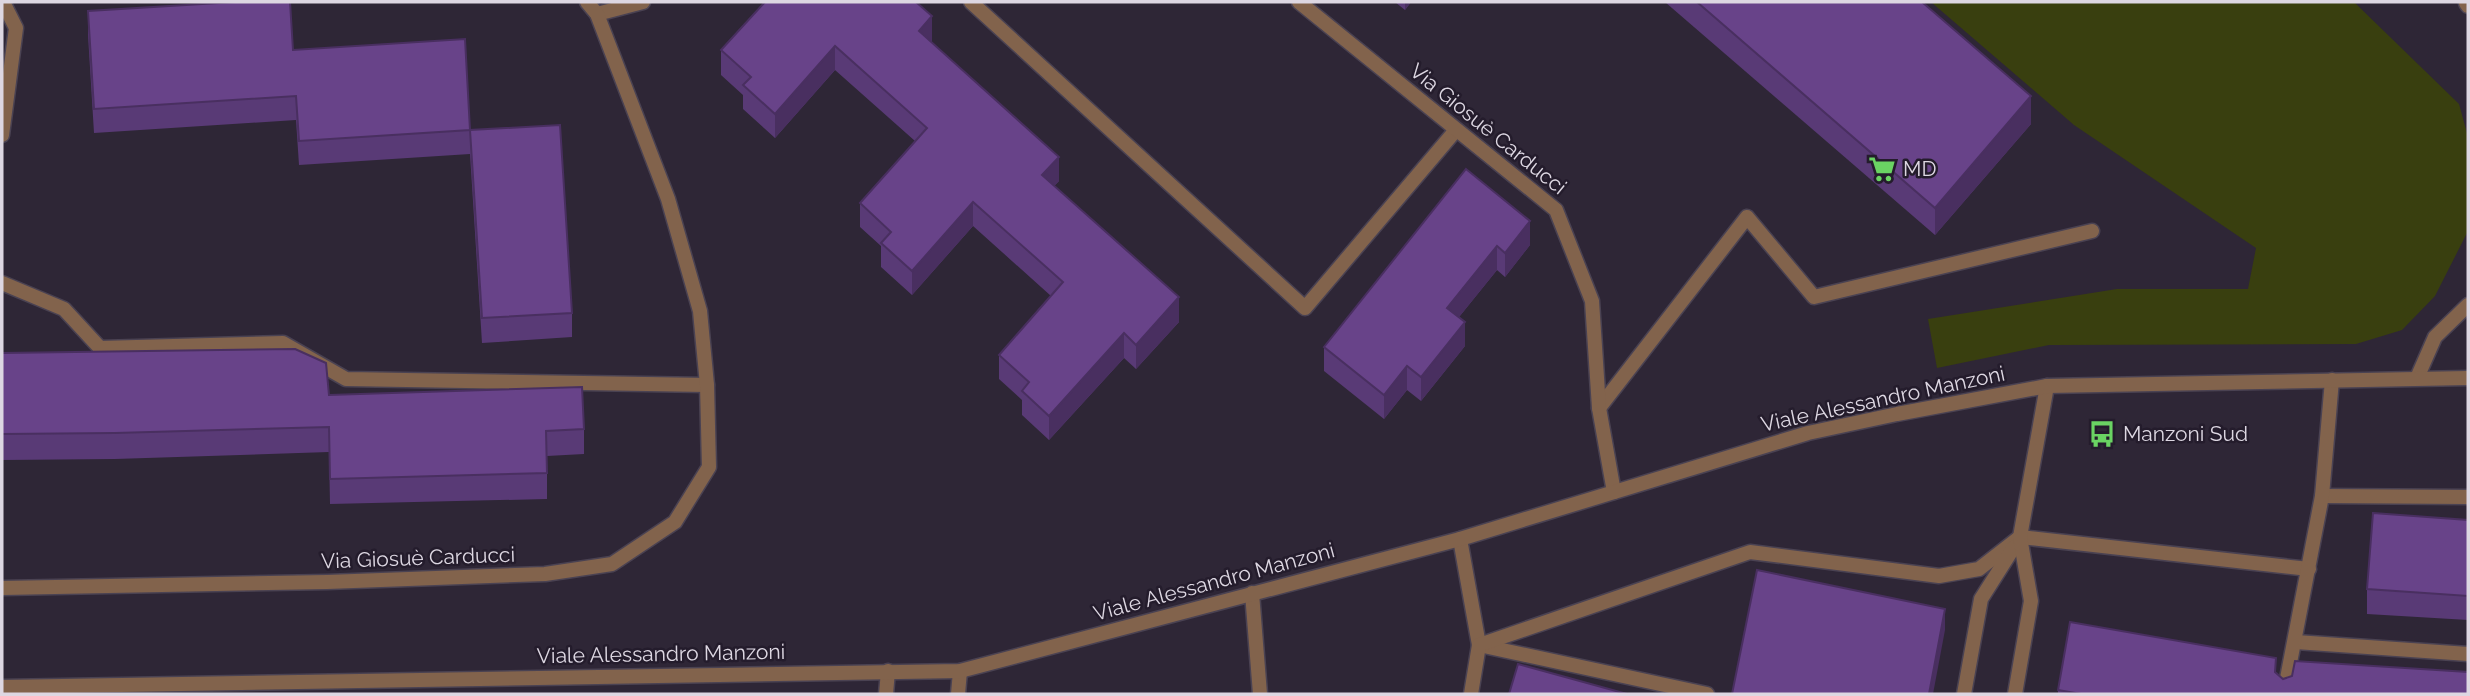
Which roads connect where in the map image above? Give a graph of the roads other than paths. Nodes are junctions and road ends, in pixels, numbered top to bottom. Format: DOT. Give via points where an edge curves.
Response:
graph roads {
  1 [pos="3,2"];
  2 [pos="587,2"];
  3 [pos="643,2"];
  4 [pos="971,2"];
  5 [pos="1299,2"];
  6 [pos="597,14"];
  7 [pos="1456,130"];
  8 [pos="2,135"];
  9 [pos="2092,231"];
  10 [pos="2,284"];
  11 [pos="2468,305"];
  12 [pos="2417,378"];
  13 [pos="2468,378"];
  14 [pos="2332,380"];
  15 [pos="707,385"];
  16 [pos="2047,386"];
  17 [pos="1599,408"];
  18 [pos="1614,492"];
  19 [pos="2322,496"];
  20 [pos="2468,497"];
  21 [pos="2020,537"];
  22 [pos="1460,539"];
  23 [pos="2309,569"];
  24 [pos="2,588"];
  25 [pos="1252,593"];
  26 [pos="2296,642"];
  27 [pos="1479,645"];
  28 [pos="2468,654"];
  29 [pos="888,671"];
  30 [pos="960,671"];
  31 [pos="2,687"];
  32 [pos="886,694"];
  33 [pos="958,694"];
  34 [pos="1260,694"];
  35 [pos="1471,694"];
  36 [pos="1707,694"];
  37 [pos="1964,694"];
  38 [pos="2015,694"];
  39 [pos="2284,694"];
  1 -- 8 [label="street" via="16,28"];
  2 -- 6 [label="street, Via Giosuè Carducci"];
  3 -- 6 [label="street"];
  4 -- 7 [label="street" via="1305,308"];
  5 -- 7 [label="street, Via Giosuè Carducci"];
  6 -- 15 [label="street, Via Giosuè Carducci" via="667,200 700,311"];
  7 -- 17 [label="street, Via Giosuè Carducci" via="1556,210 1592,300"];
  9 -- 17 [label="street" via="1814,297 1747,217"];
  10 -- 15 [label="street" via="64,309 100,348 284,343 346,379"];
  11 -- 12 [label="street" via="2435,337"];
  12 -- 13 [label="street, Viale Alessandro Manzoni"];
  12 -- 14 [label="street, Viale Alessandro Manzoni"];
  14 -- 16 [label="street, Viale Alessandro Manzoni"];
  14 -- 19 [label="street"];
  15 -- 24 [label="street, Via Giosuè Carducci" via="709,467 675,522 612,564 545,574"];
  16 -- 18 [label="street, Viale Alessandro Manzoni" via="1808,433"];
  16 -- 21 [label="street"];
  17 -- 18 [label="street, Via Giosuè Carducci"];
  18 -- 22 [label="street, Viale Alessandro Manzoni"];
  19 -- 20 [label="street"];
  19 -- 23 [label="street"];
  21 -- 23 [label="street"];
  21 -- 27 [label="street" via="1979,569 1939,576 1750,552"];
  21 -- 37 [label="street" via="1981,599"];
  21 -- 38 [label="street" via="2031,601"];
  22 -- 25 [label="street, Viale Alessandro Manzoni"];
  22 -- 27 [label="street"];
  23 -- 26 [label="street"];
  25 -- 30 [label="street, Viale Alessandro Manzoni"];
  25 -- 34 [label="street"];
  26 -- 28 [label="street"];
  26 -- 39 [label="street"];
  27 -- 35 [label="street"];
  27 -- 36 [label="street"];
  29 -- 30 [label="street, Viale Alessandro Manzoni"];
  29 -- 31 [label="street, Viale Alessandro Manzoni"];
  29 -- 32 [label="street"];
  30 -- 33 [label="street"];
}
